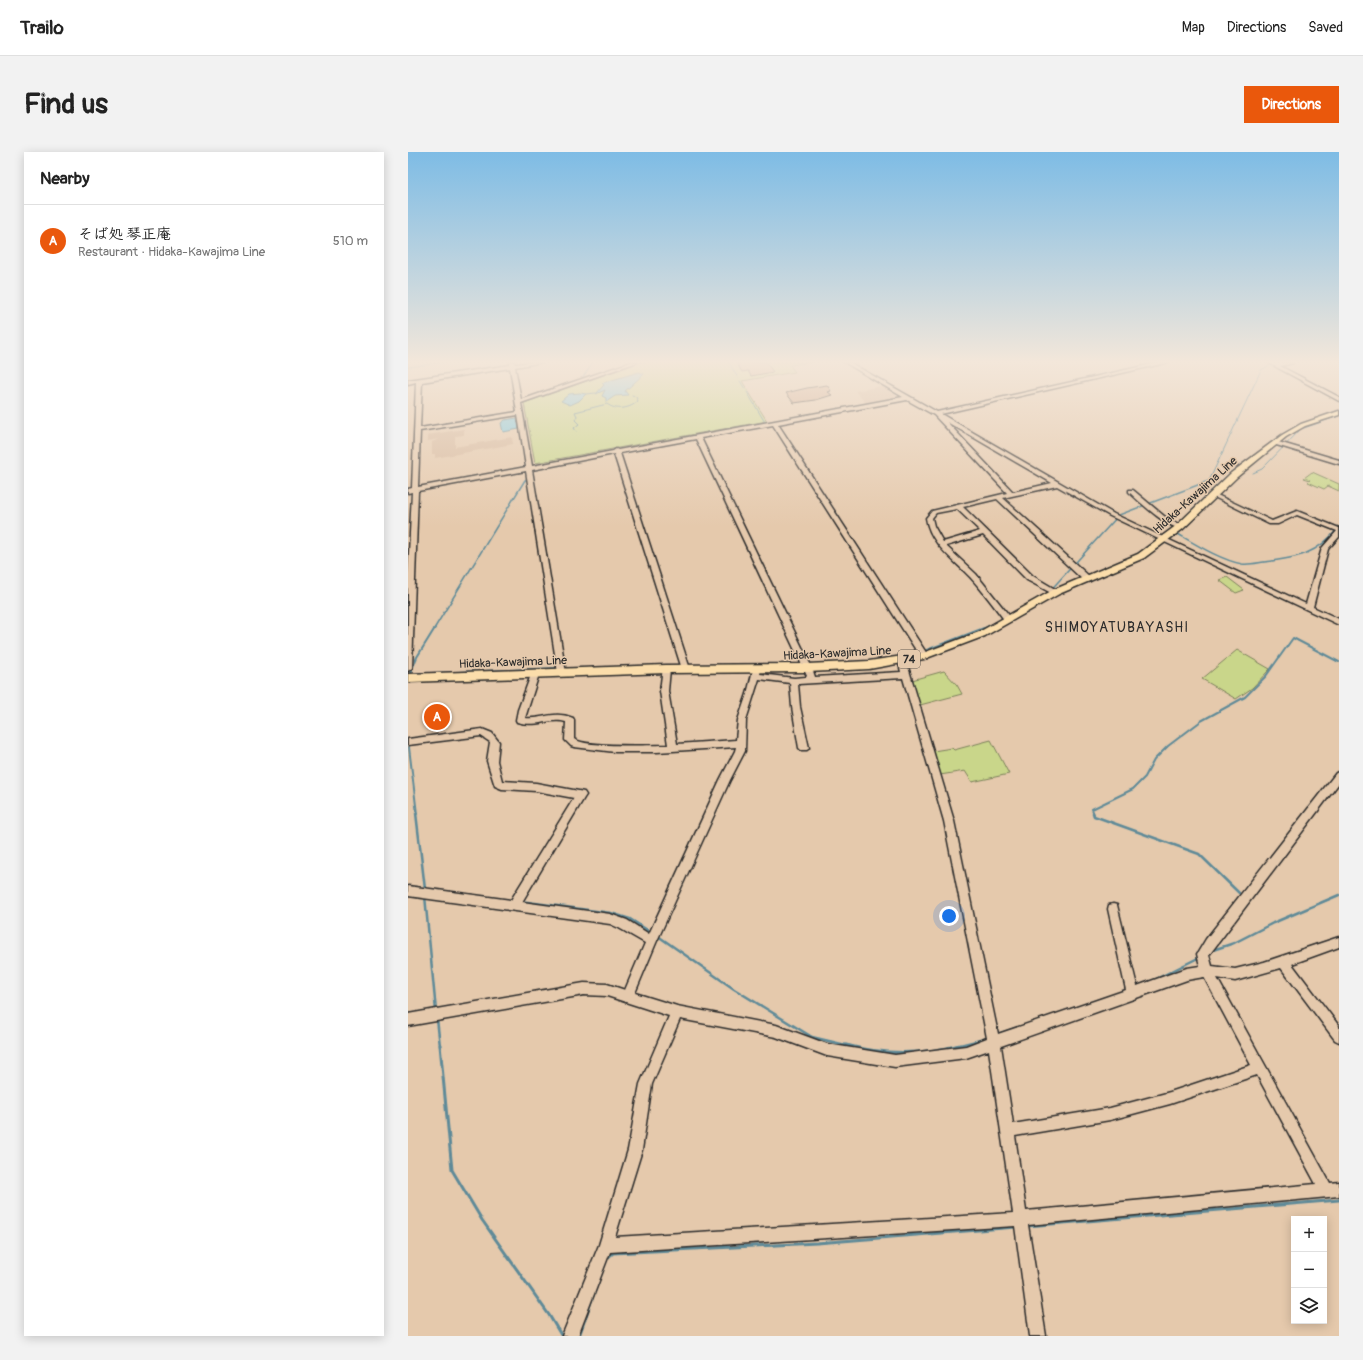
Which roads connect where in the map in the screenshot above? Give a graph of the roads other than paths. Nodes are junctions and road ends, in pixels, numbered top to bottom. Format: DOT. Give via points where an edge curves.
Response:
graph roads {
  1 [pos="418,417"];
  2 [pos="495,417"];
  3 [pos="522,417"];
  4 [pos="800,417"];
  5 [pos="939,417"];
  6 [pos="942,417"];
  7 [pos="1326,417"];
  8 [pos="774,422"];
  9 [pos="418,430"];
  10 [pos="697,436"];
  11 [pos="1275,443"];
  12 [pos="616,452"];
  13 [pos="1339,462"];
  14 [pos="529,468"];
  15 [pos="1056,484"];
  16 [pos="412,490"];
  17 [pos="1131,492"];
  18 [pos="1011,494"];
  19 [pos="1213,495"];
  20 [pos="998,497"];
  21 [pos="958,506"];
  22 [pos="1180,527"];
  23 [pos="1339,530"];
  24 [pos="985,532"];
  25 [pos="1339,534"];
  26 [pos="1166,539"];
  27 [pos="942,545"];
  28 [pos="1087,579"];
  29 [pos="1056,592"];
  30 [pos="1309,608"];
  31 [pos="1008,619"];
  32 [pos="1339,622"];
  33 [pos="924,656"];
  34 [pos="902,660"];
  35 [pos="864,666"];
  36 [pos="408,668"];
  37 [pos="808,668"];
  38 [pos="666,669"];
  39 [pos="686,669"];
  40 [pos="756,672"];
  41 [pos="562,673"];
  42 [pos="535,674"];
  43 [pos="865,676"];
  44 [pos="907,676"];
  45 [pos="408,678"];
  46 [pos="809,680"];
  47 [pos="794,681"];
  48 [pos="408,742"];
  49 [pos="740,743"];
  50 [pos="673,747"];
  51 [pos="804,748"];
  52 [pos="1339,776"];
  53 [pos="408,891"];
  54 [pos="514,906"];
  55 [pos="1113,909"];
  56 [pos="651,941"];
  57 [pos="1339,942"];
  58 [pos="1283,961"];
  59 [pos="1207,971"];
  60 [pos="1133,994"];
  61 [pos="628,996"];
  62 [pos="677,1012"];
  63 [pos="408,1020"];
  64 [pos="1339,1036"];
  65 [pos="994,1042"];
  66 [pos="1260,1068"];
  67 [pos="1008,1131"];
  68 [pos="1333,1190"];
  69 [pos="1021,1219"];
  70 [pos="606,1245"];
  71 [pos="570,1336"];
  72 [pos="1038,1336"];
  1 -- 9 [label="street"];
  2 -- 9 [label="street"];
  3 -- 14 [label="street"];
  4 -- 8 [label="street"];
  5 -- 18 [label="street"];
  6 -- 15 [label="street"];
  7 -- 11 [label="main road, Hidaka-Kawajima Line / 74" via="1303,425"];
  8 -- 10 [label="street"];
  8 -- 33 [label="street"];
  9 -- 16 [label="street"];
  10 -- 12 [label="street"];
  10 -- 37 [label="street"];
  11 -- 13 [label="street"];
  11 -- 19 [label="main road, Hidaka-Kawajima Line / 74"];
  12 -- 14 [label="street"];
  12 -- 39 [label="street"];
  14 -- 16 [label="street"];
  14 -- 41 [label="street"];
  15 -- 18 [label="street"];
  15 -- 26 [label="street" via="1112,515"];
  16 -- 36 [label="street"];
  17 -- 22 [label="street" via="1162,517"];
  18 -- 20 [label="street"];
  19 -- 22 [label="main road, Hidaka-Kawajima Line / 74"];
  19 -- 23 [label="street" via="1271,523 1297,513"];
  20 -- 21 [label="street"];
  20 -- 28 [label="street"];
  21 -- 24 [label="street"];
  21 -- 27 [label="street" via="934,512 929,518 929,524"];
  22 -- 26 [label="main road, Hidaka-Kawajima Line / 74"];
  24 -- 27 [label="street"];
  24 -- 29 [label="street" via="1030,578"];
  25 -- 30 [label="street" via="1325,548"];
  26 -- 28 [label="main road, Hidaka-Kawajima Line / 74" via="1141,556"];
  26 -- 30 [label="street"];
  27 -- 31 [label="street"];
  28 -- 29 [label="main road, Hidaka-Kawajima Line / 74"];
  29 -- 31 [label="main road, Hidaka-Kawajima Line / 74"];
  30 -- 32 [label="street"];
  31 -- 33 [label="main road, Hidaka-Kawajima Line / 74" via="982,634"];
  33 -- 34 [label="main road, Hidaka-Kawajima Line / 74"];
  34 -- 35 [label="main road, Hidaka-Kawajima Line / 74"];
  34 -- 44 [label="street"];
  35 -- 37 [label="main road, Hidaka-Kawajima Line / 74"];
  35 -- 43 [label="street"];
  37 -- 40 [label="main road, Hidaka-Kawajima Line / 74"];
  37 -- 46 [label="street"];
  38 -- 39 [label="main road, Hidaka-Kawajima Line / 74"];
  38 -- 41 [label="main road, Hidaka-Kawajima Line / 74"];
  38 -- 50 [label="street" via="664,691"];
  39 -- 40 [label="main road, Hidaka-Kawajima Line / 74"];
  40 -- 47 [label="street"];
  40 -- 49 [label="street" via="742,720"];
  41 -- 42 [label="main road, Hidaka-Kawajima Line / 74"];
  42 -- 45 [label="main road, Hidaka-Kawajima Line / 74"];
  42 -- 50 [label="street" via="520,720 532,722 551,717 567,718 571,723 568,740 574,744 629,749"];
  43 -- 44 [label="street"];
  43 -- 46 [label="street"];
  44 -- 65 [label="street" via="949,821"];
  46 -- 47 [label="street"];
  47 -- 51 [label="street"];
  48 -- 54 [label="street" via="482,732 492,736 495,742 492,760 498,783 581,795"];
  49 -- 50 [label="street"];
  49 -- 56 [label="street" via="740,751"];
  52 -- 59 [label="street" via="1208,944 1203,954"];
  53 -- 54 [label="street"];
  54 -- 56 [label="street" via="610,919"];
  55 -- 60 [label="street"];
  56 -- 61 [label="street"];
  57 -- 58 [label="street"];
  58 -- 59 [label="street" via="1235,975"];
  58 -- 64 [label="street"];
  59 -- 60 [label="street" via="1187,974"];
  59 -- 66 [label="street"];
  60 -- 65 [label="street"];
  61 -- 62 [label="street"];
  61 -- 63 [label="street" via="607,990 584,989"];
  62 -- 65 [label="street" via="776,1031 827,1050 895,1061 966,1052"];
  62 -- 70 [label="street" via="646,1084 635,1150"];
  65 -- 67 [label="street"];
  66 -- 67 [label="street" via="1170,1098 1110,1114"];
  66 -- 68 [label="street"];
  67 -- 69 [label="street"];
  68 -- 69 [label="street"];
  69 -- 70 [label="street"];
  69 -- 72 [label="street"];
  70 -- 71 [label="street"];
}
